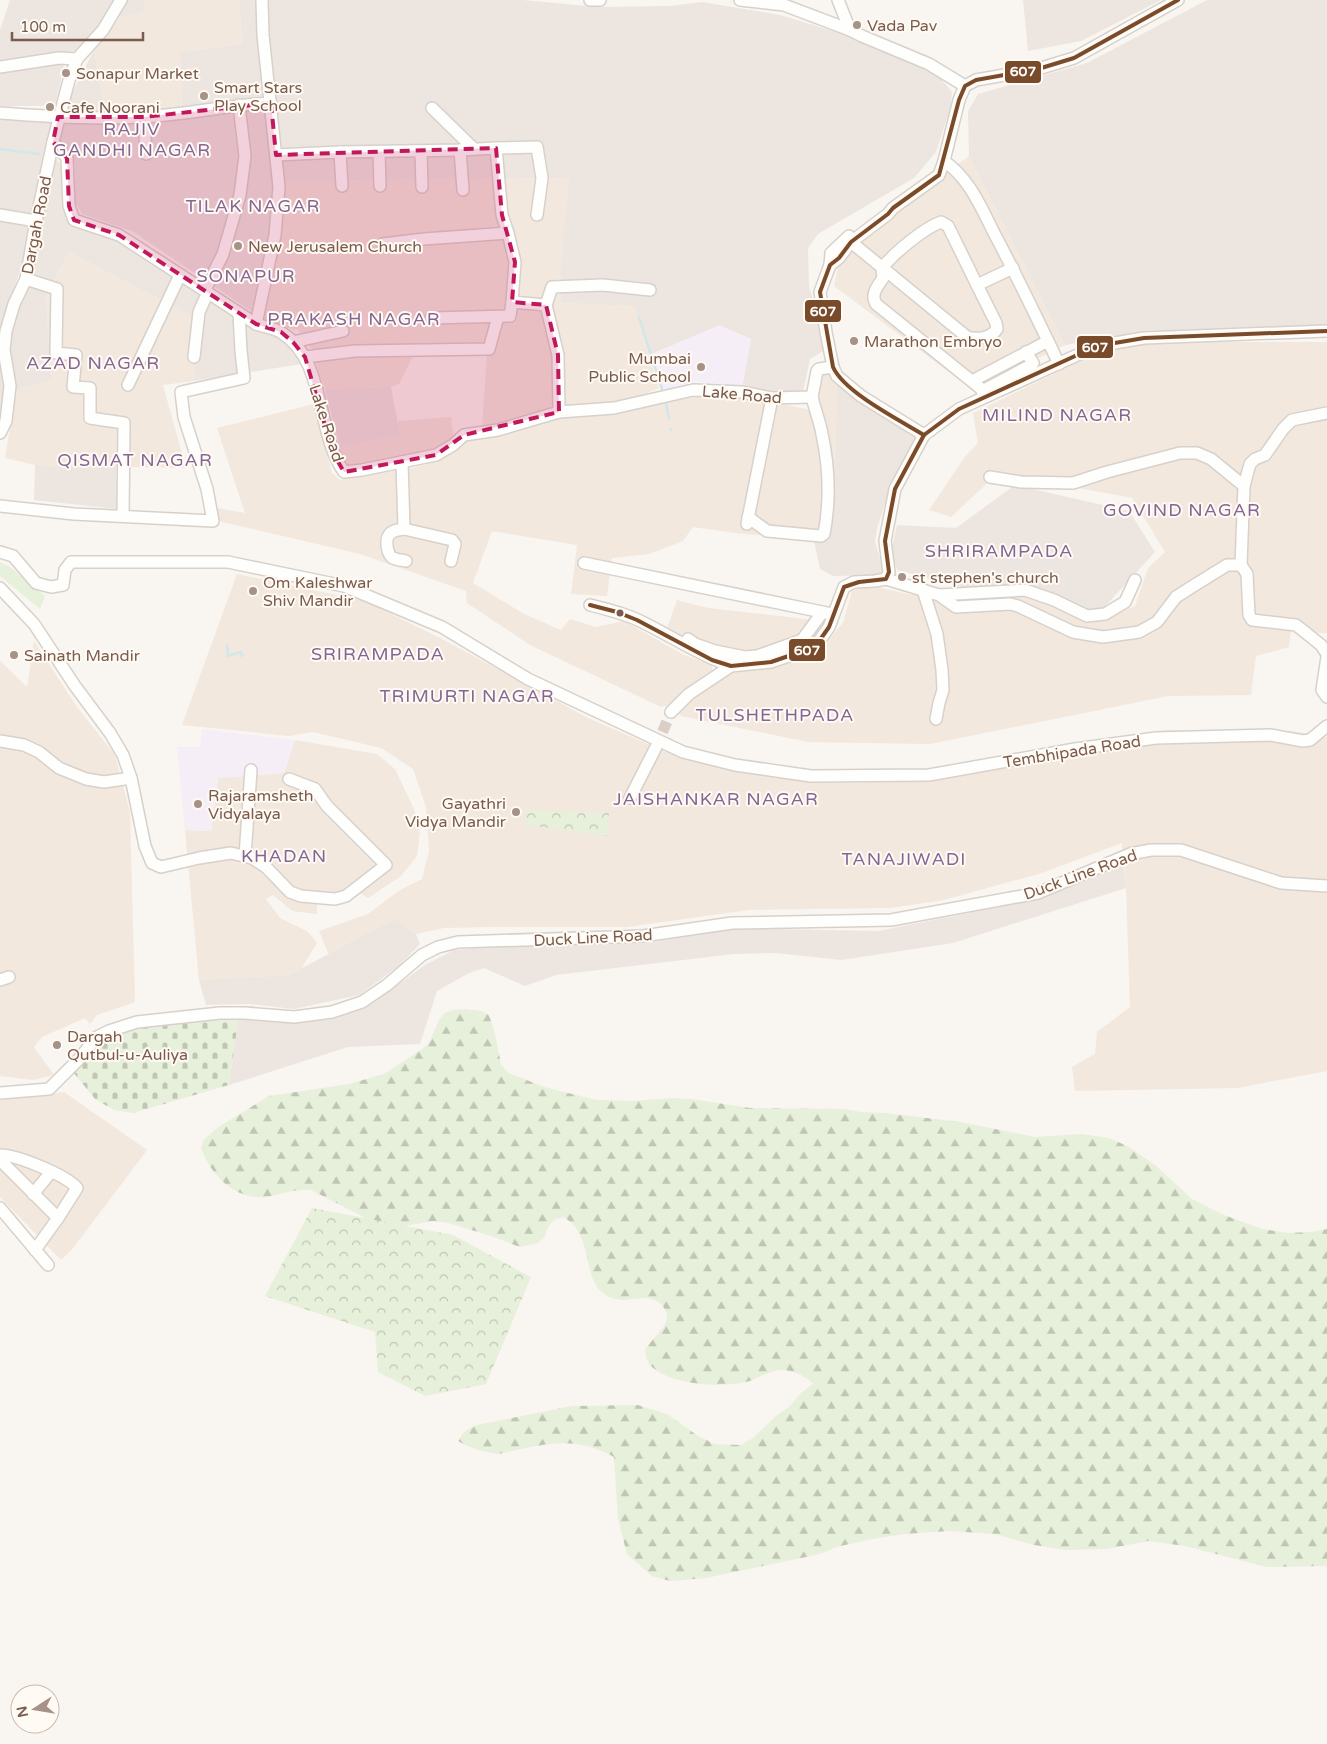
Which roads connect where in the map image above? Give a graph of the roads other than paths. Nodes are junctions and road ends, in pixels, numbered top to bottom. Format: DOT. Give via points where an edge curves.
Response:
graph roads {
  1 [pos="121,0"];
  2 [pos="262,0"];
  3 [pos="590,0"];
  4 [pos="600,0"];
  5 [pos="740,0"];
  6 [pos="838,0"];
  7 [pos="1178,0"];
  8 [pos="850,30"];
  9 [pos="77,59"];
  10 [pos="0,67"];
  11 [pos="966,86"];
  12 [pos="270,103"];
  13 [pos="239,105"];
  14 [pos="432,108"];
  15 [pos="0,113"];
  16 [pos="58,117"];
  17 [pos="144,117"];
  18 [pos="53,142"];
  19 [pos="496,148"];
  20 [pos="474,149"];
  21 [pos="460,150"];
  22 [pos="340,152"];
  23 [pos="378,152"];
  24 [pos="421,152"];
  25 [pos="146,154"];
  26 [pos="276,155"];
  27 [pos="944,162"];
  28 [pos="342,186"];
  29 [pos="380,186"];
  30 [pos="422,187"];
  31 [pos="463,190"];
  32 [pos="906,203"];
  33 [pos="0,215"];
  34 [pos="538,215"];
  35 [pos="36,221"];
  36 [pos="508,233"];
  37 [pos="851,241"];
  38 [pos="383,244"];
  39 [pos="882,268"];
  40 [pos="1013,268"];
  41 [pos="180,274"];
  42 [pos="26,279"];
  43 [pos="977,285"];
  44 [pos="650,290"];
  45 [pos="206,291"];
  46 [pos="512,302"];
  47 [pos="546,305"];
  48 [pos="239,313"];
  49 [pos="498,316"];
  50 [pos="431,318"];
  51 [pos="256,324"];
  52 [pos="343,331"];
  53 [pos="1327,331"];
  54 [pos="1048,340"];
  55 [pos="293,342"];
  56 [pos="1026,352"];
  57 [pos="194,357"];
  58 [pos="305,357"];
  59 [pos="1058,364"];
  60 [pos="833,367"];
  61 [pos="972,381"];
  62 [pos="128,385"];
  63 [pos="982,394"];
  64 [pos="812,397"];
  65 [pos="772,398"];
  66 [pos="559,412"];
  67 [pos="1327,413"];
  68 [pos="0,434"];
  69 [pos="924,435"];
  70 [pos="402,462"];
  71 [pos="990,477"];
  72 [pos="1244,486"];
  73 [pos="0,506"];
  74 [pos="123,516"];
  75 [pos="404,529"];
  76 [pos="0,552"];
  77 [pos="406,561"];
  78 [pos="451,561"];
  79 [pos="584,563"];
  80 [pos="1241,565"];
  81 [pos="886,579"];
  82 [pos="1136,580"];
  83 [pos="0,588"];
  84 [pos="923,590"];
  85 [pos="940,595"];
  86 [pos="590,605"];
  87 [pos="827,614"];
  88 [pos="688,639"];
  89 [pos="1327,655"];
  90 [pos="731,666"];
  91 [pos="1327,697"];
  92 [pos="671,712"];
  93 [pos="936,720"];
  94 [pos="1327,726"];
  95 [pos="1256,735"];
  96 [pos="1327,739"];
  97 [pos="0,741"];
  98 [pos="683,752"];
  99 [pos="251,770"];
  100 [pos="131,778"];
  101 [pos="289,779"];
  102 [pos="630,798"];
  103 [pos="245,856"];
  104 [pos="1327,886"];
  105 [pos="0,1093"];
  106 [pos="0,1155"];
  107 [pos="0,1160"];
  108 [pos="51,1172"];
  109 [pos="33,1194"];
  110 [pos="0,1208"];
  111 [pos="58,1218"];
  112 [pos="35,1250"];
  113 [pos="48,1265"];
  1 -- 9 [label="street, Dargah Road" via="103,30"];
  2 -- 12 [label="street"];
  3 -- 4 [label="street"];
  5 -- 8 [label="street" via="784,5"];
  6 -- 8 [label="street"];
  7 -- 11 [label="street" via="1074,58 1038,69 976,80"];
  8 -- 11 [label="street" via="929,64"];
  9 -- 10 [label="street" via="59,58"];
  9 -- 16 [label="street, Dargah Road"];
  11 -- 27 [label="street" via="959,100"];
  12 -- 13 [label="street"];
  12 -- 26 [label="street"];
  13 -- 17 [label="street"];
  13 -- 45 [label="street" via="245,156 240,195 223,254"];
  14 -- 20 [label="street"];
  15 -- 16 [label="street"];
  16 -- 17 [label="street"];
  16 -- 18 [label="street, Dargah Road"];
  17 -- 25 [label="street"];
  18 -- 35 [label="street, Dargah Road"];
  18 -- 41 [label="street, Lake Road" via="67,158 69,206 74,220 119,235"];
  19 -- 20 [label="street"];
  19 -- 34 [label="street" via="537,147 542,178"];
  19 -- 36 [label="street" via="502,215"];
  20 -- 21 [label="street"];
  21 -- 24 [label="street"];
  21 -- 31 [label="street"];
  22 -- 23 [label="street"];
  22 -- 26 [label="street"];
  22 -- 28 [label="street"];
  23 -- 24 [label="street"];
  23 -- 29 [label="street"];
  24 -- 30 [label="street"];
  26 -- 51 [label="street" via="278,212"];
  27 -- 37 [label="street" via="939,175 886,210"];
  27 -- 40 [label="street" via="954,168 970,187"];
  32 -- 37 [label="street"];
  33 -- 35 [label="street"];
  35 -- 42 [label="street, Dargah Road"];
  36 -- 38 [label="street"];
  36 -- 46 [label="street" via="515,262"];
  37 -- 39 [label="street"];
  37 -- 60 [label="street" via="831,253 820,292"];
  39 -- 43 [label="street" via="898,251 944,222"];
  39 -- 43 [label="street" via="967,337 979,339 994,334 997,329"];
  39 -- 61 [label="street" via="883,278 874,296 876,304"];
  40 -- 43 [label="street"];
  40 -- 54 [label="street"];
  41 -- 45 [label="street, Lake Road"];
  41 -- 62 [label="street"];
  42 -- 68 [label="street, Dargah Road" via="6,331 4,350 10,386 6,421"];
  42 -- 74 [label="street" via="57,289 56,353 76,355 72,387 90,388 90,418 124,423"];
  44 -- 47 [label="street" via="603,285 552,287"];
  45 -- 48 [label="street, Lake Road"];
  45 -- 57 [label="street" via="199,312"];
  46 -- 47 [label="street"];
  46 -- 49 [label="street" via="510,316"];
  47 -- 66 [label="street" via="558,355"];
  48 -- 51 [label="street, Lake Road"];
  48 -- 74 [label="street" via="244,378 181,392 184,417 207,489 213,521"];
  49 -- 50 [label="street"];
  49 -- 58 [label="street" via="489,349 355,351"];
  51 -- 55 [label="street, Lake Road" via="281,332"];
  52 -- 55 [label="street"];
  53 -- 59 [label="street" via="1144,338 1097,346"];
  54 -- 56 [label="street"];
  54 -- 59 [label="street"];
  55 -- 58 [label="street, Lake Road"];
  56 -- 61 [label="street"];
  56 -- 63 [label="street" via="1031,365"];
  58 -- 70 [label="street, Lake Road" via="333,453 344,472"];
  59 -- 63 [label="street"];
  60 -- 64 [label="street" via="817,371"];
  60 -- 69 [label="street" via="837,376 861,396"];
  61 -- 63 [label="street"];
  63 -- 69 [label="street"];
  64 -- 65 [label="street, Lake Road"];
  64 -- 65 [label="street" via="828,466 824,534 821,536 768,531 747,521"];
  65 -- 66 [label="street, Lake Road" via="742,392 693,390 614,408"];
  66 -- 70 [label="street, Lake Road" via="498,430 464,435 436,455"];
  67 -- 72 [label="street" via="1292,420 1265,455 1250,464"];
  69 -- 81 [label="street" via="895,489 885,541 889,572"];
  70 -- 75 [label="street"];
  71 -- 72 [label="street" via="1021,482 1073,483 1180,453 1197,453 1211,459"];
  72 -- 80 [label="street"];
  73 -- 74 [label="street"];
  75 -- 77 [label="street" via="389,534 387,540 393,558"];
  75 -- 78 [label="street" via="452,540 455,544"];
  76 -- 98 [label="street" via="13,556 36,582 51,587 63,585 65,570 71,562 228,562 344,586 442,627 528,680"];
  79 -- 87 [label="street"];
  80 -- 85 [label="street" via="1227,566 1183,592 1157,622 1139,632 1103,637 1073,632 1018,606 956,607"];
  80 -- 89 [label="street" via="1247,574 1252,620 1296,625 1321,645"];
  81 -- 84 [label="street"];
  81 -- 87 [label="street" via="854,582 844,587"];
  82 -- 85 [label="street" via="1125,602 1105,614 1087,616 1025,590"];
  83 -- 100 [label="street" via="34,624 110,733"];
  84 -- 85 [label="street"];
  84 -- 93 [label="street" via="937,634 942,670 943,690"];
  86 -- 90 [label="street" via="638,620 712,660"];
  87 -- 88 [label="street" via="802,640 757,656 745,658 716,651"];
  87 -- 90 [label="street" via="829,627 815,647 771,662"];
  89 -- 91 [label="street" via="1322,690"];
  90 -- 92 [label="street" via="689,694"];
  94 -- 95 [label="street, Tembhipada Road" via="1310,740 1303,741"];
  95 -- 96 [label="street" via="1295,748"];
  95 -- 98 [label="street, Tembhipada Road" via="1156,738 930,775 811,776 736,765"];
  97 -- 100 [label="street" via="24,745 59,768 86,779 104,782"];
  98 -- 102 [label="street" via="674,754 655,749"];
  99 -- 103 [label="street"];
  100 -- 103 [label="street" via="152,863 160,867 231,853"];
  101 -- 103 [label="street" via="315,789 386,865 346,896 335,899 290,892 266,867"];
  104 -- 105 [label="street, Duck Line Road" via="1281,883 1181,850 1151,850 1130,854 1038,893 891,920 732,923 643,936 458,942 422,955 362,1002 332,1012 294,1017 220,1013 137,1022 97,1037 49,1089"];
  106 -- 108 [label="street" via="21,1158"];
  107 -- 109 [label="street"];
  108 -- 109 [label="street"];
  108 -- 111 [label="street" via="77,1188"];
  109 -- 111 [label="street"];
  110 -- 112 [label="street"];
  111 -- 112 [label="street"];
  112 -- 113 [label="street"];
}
